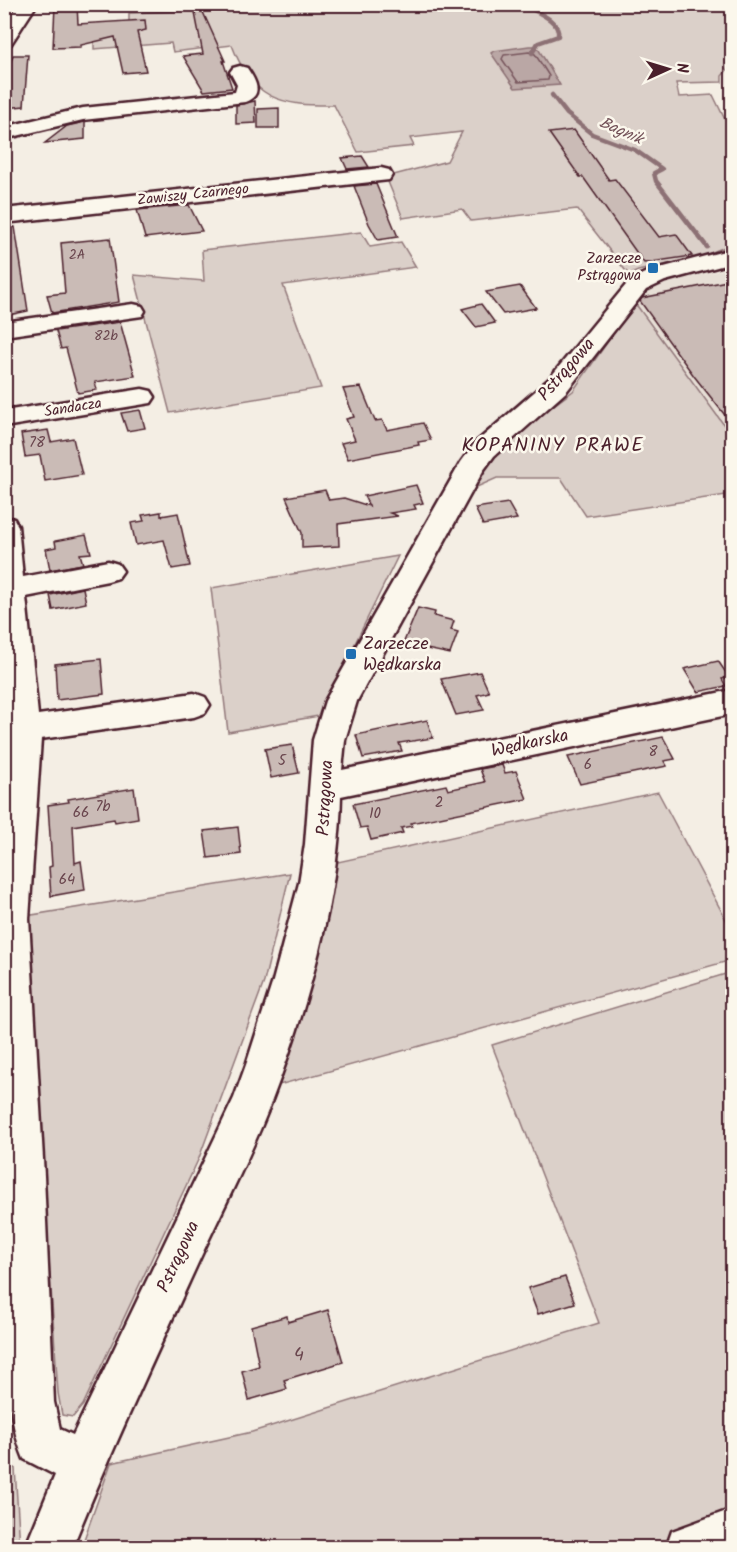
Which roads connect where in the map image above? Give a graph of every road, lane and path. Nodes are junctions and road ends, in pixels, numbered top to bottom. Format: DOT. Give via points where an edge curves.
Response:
graph roads {
  1 [pos="28,4"];
  2 [pos="4,40"];
  3 [pos="240,72"];
  4 [pos="4,133"];
  5 [pos="381,175"];
  6 [pos="4,216"];
  7 [pos="732,256"];
  8 [pos="134,311"];
  9 [pos="4,329"];
  10 [pos="142,397"];
  11 [pos="4,419"];
  12 [pos="4,526"];
  13 [pos="108,571"];
  14 [pos="9,579"];
  15 [pos="732,702"];
  16 [pos="194,705"];
  17 [pos="17,728"];
  18 [pos="327,786"];
  19 [pos="8,920"];
  20 [pos="14,1178"];
  21 [pos="83,1465"];
  22 [pos="732,1533"];
  23 [pos="48,1548"];
  24 [pos="689,1548"];
  1 -- 2 [label="street"];
  3 -- 4 [label="street" via="248,89 246,95 238,98 83,114"];
  5 -- 6 [label="street, Zawiszy Czarnego"];
  7 -- 18 [label="street, Pstrągowa" via="638,285 557,386 484,450 341,701 331,731"];
  8 -- 9 [label="street"];
  10 -- 11 [label="street, Sandacza"];
  12 -- 14 [label="street"];
  13 -- 14 [label="street"];
  14 -- 17 [label="street"];
  15 -- 18 [label="street, Wędkarska"];
  16 -- 17 [label="street"];
  17 -- 19 [label="street" via="23,792"];
  18 -- 21 [label="street, Pstrągowa" via="313,901 271,1051 252,1102"];
  19 -- 20 [label="street"];
  20 -- 21 [label="street" via="36,1434 40,1443"];
  21 -- 23 [label="street"];
  22 -- 24 [label="street"];
}
